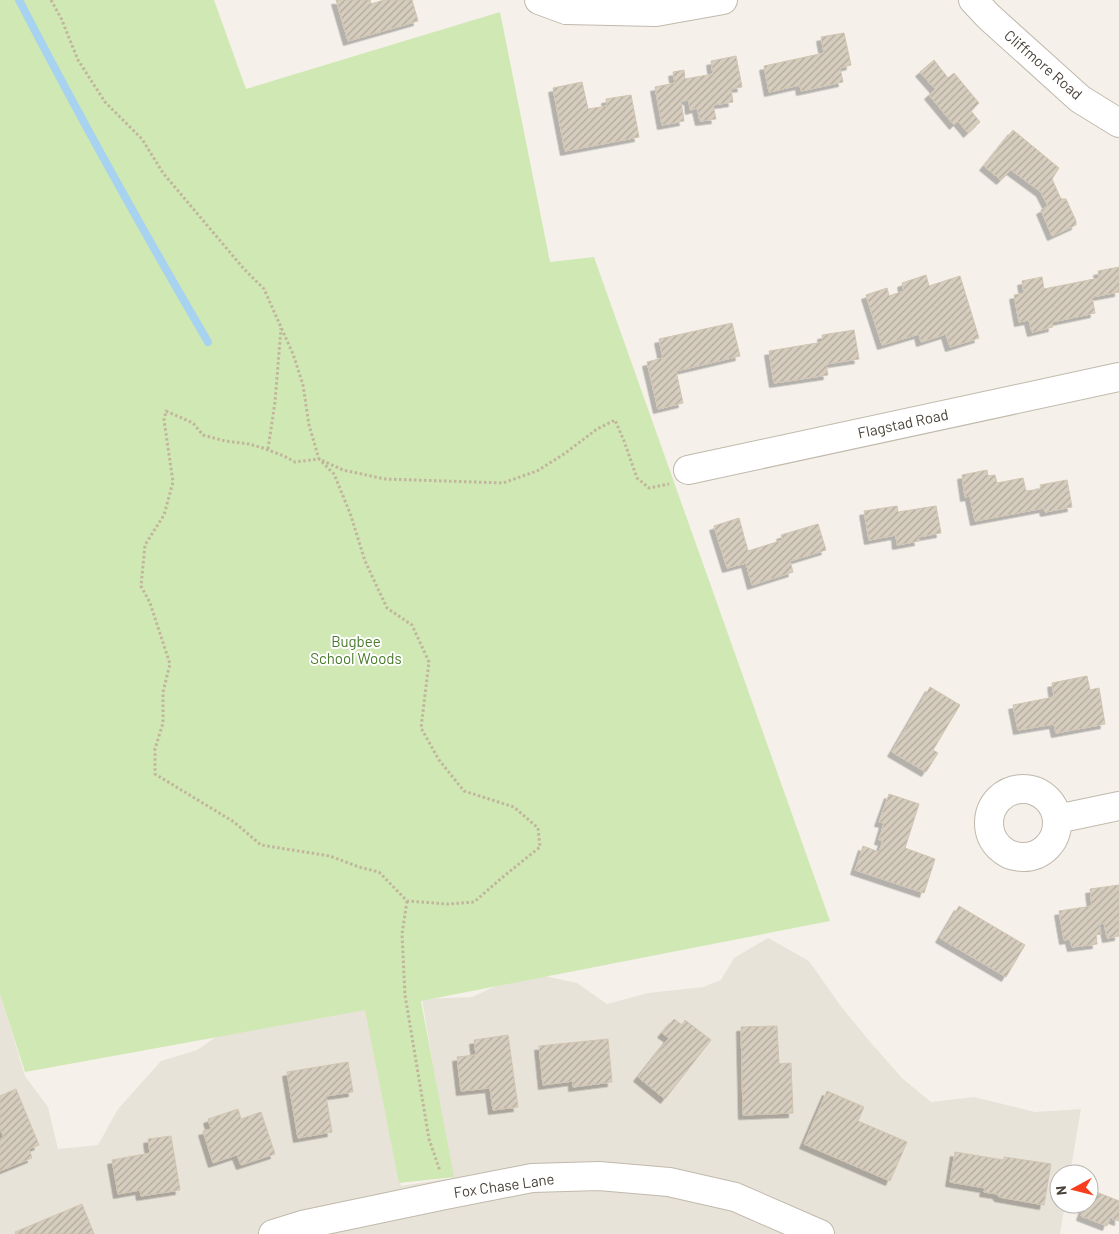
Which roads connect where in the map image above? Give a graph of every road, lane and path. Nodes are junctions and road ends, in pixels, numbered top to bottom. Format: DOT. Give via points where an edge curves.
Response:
graph roads {
  1 [pos="51,0"];
  2 [pos="539,0"];
  3 [pos="723,0"];
  4 [pos="973,0"];
  5 [pos="1119,123"];
  6 [pos="281,326"];
  7 [pos="1119,377"];
  8 [pos="268,450"];
  9 [pos="319,459"];
  10 [pos="688,470"];
  11 [pos="1119,806"];
  12 [pos="1057,819"];
  13 [pos="407,901"];
  14 [pos="441,1172"];
  15 [pos="273,1234"];
  16 [pos="820,1234"];
  1 -- 6 [label="path" via="78,60 105,102 142,140 163,173 264,289"];
  2 -- 3 [label="street" via="566,10 656,12"];
  4 -- 5 [label="street, Cliffmore Road" via="1080,99"];
  6 -- 8 [label="path"];
  6 -- 9 [label="path" via="303,385 309,425"];
  7 -- 10 [label="street, Flagstad Road"];
  8 -- 9 [label="path" via="294,462"];
  8 -- 13 [label="path" via="203,434 194,423 166,411 164,420 173,482 164,515 145,545 141,586 150,603 170,664 163,692 163,723 155,749 156,774 234,822 261,845 330,856 380,872"];
  9 -- 10 [label="path" via="343,470 385,479 503,483 537,471 597,428 615,420 637,478 649,488 668,484"];
  9 -- 13 [label="path" via="334,474 365,562 387,608 412,625 429,662 421,728 439,760 464,791 514,808 538,828 540,847 474,902"];
  11 -- 12 [label="street"];
  13 -- 14 [label="path" via="402,934 405,994 429,1139"];
  15 -- 16 [label="street, Fox Chase Lane" via="445,1194 532,1178 599,1176 669,1182 735,1197"];
}
